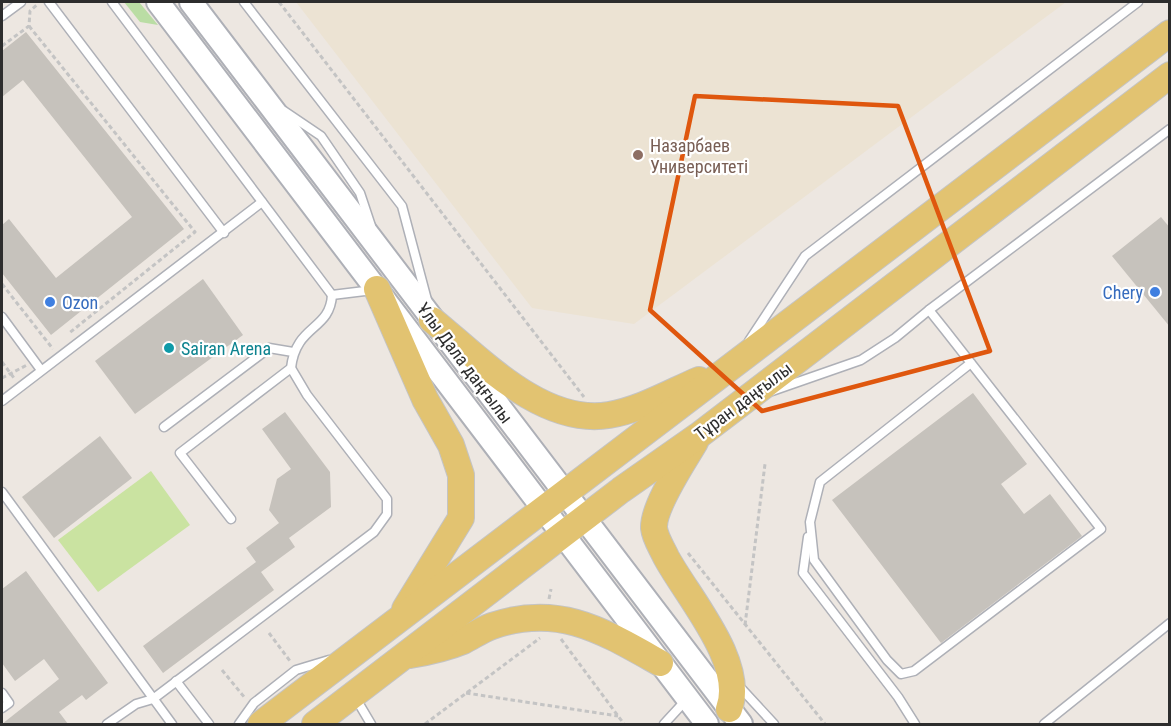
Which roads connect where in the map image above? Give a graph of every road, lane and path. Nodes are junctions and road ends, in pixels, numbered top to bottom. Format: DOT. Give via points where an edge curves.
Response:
graph roads {
  1 [pos="21,2"];
  2 [pos="42,2"];
  3 [pos="49,2"];
  4 [pos="112,2"];
  5 [pos="158,2"];
  6 [pos="191,2"];
  7 [pos="244,2"];
  8 [pos="279,2"];
  9 [pos="1138,2"];
  10 [pos="2,16"];
  11 [pos="29,26"];
  12 [pos="1170,33"];
  13 [pos="2,46"];
  14 [pos="1170,75"];
  15 [pos="1170,129"];
  16 [pos="262,202"];
  17 [pos="224,233"];
  18 [pos="2,284"];
  19 [pos="377,290"];
  20 [pos="332,295"];
  21 [pos="929,310"];
  22 [pos="2,317"];
  23 [pos="432,320"];
  24 [pos="52,347"];
  25 [pos="293,352"];
  26 [pos="58,357"];
  27 [pos="35,360"];
  28 [pos="2,362"];
  29 [pos="971,363"];
  30 [pos="732,366"];
  31 [pos="291,368"];
  32 [pos="41,370"];
  33 [pos="9,372"];
  34 [pos="2,378"];
  35 [pos="21,386"];
  36 [pos="747,398"];
  37 [pos="2,401"];
  38 [pos="586,414"];
  39 [pos="164,427"];
  40 [pos="698,436"];
  41 [pos="765,464"];
  42 [pos="2,492"];
  43 [pos="555,502"];
  44 [pos="231,519"];
  45 [pos="583,520"];
  46 [pos="810,522"];
  47 [pos="563,535"];
  48 [pos="687,551"];
  49 [pos="397,622"];
  50 [pos="549,623"];
  51 [pos="1170,623"];
  52 [pos="745,625"];
  53 [pos="269,633"];
  54 [pos="358,651"];
  55 [pos="404,657"];
  56 [pos="660,663"];
  57 [pos="282,669"];
  58 [pos="222,670"];
  59 [pos="732,678"];
  60 [pos="176,681"];
  61 [pos="254,691"];
  62 [pos="2,693"];
  63 [pos="466,693"];
  64 [pos="354,695"];
  65 [pos="153,699"];
  66 [pos="687,699"];
  67 [pos="2,708"];
  68 [pos="618,716"];
  69 [pos="735,717"];
  70 [pos="107,724"];
  71 [pos="172,724"];
  72 [pos="209,724"];
  73 [pos="239,724"];
  74 [pos="261,724"];
  75 [pos="315,724"];
  76 [pos="371,724"];
  77 [pos="425,724"];
  78 [pos="624,724"];
  79 [pos="664,724"];
  80 [pos="707,724"];
  81 [pos="774,724"];
  82 [pos="825,724"];
  83 [pos="915,724"];
  84 [pos="1044,724"];
  1 -- 10 [label="lane"];
  2 -- 11 [label="path" via="30,11"];
  3 -- 17 [label="lane"];
  4 -- 16 [label="lane"];
  5 -- 19 [label="main road, Ұлы Дала даңғылы"];
  6 -- 23 [label="main road, Ұлы Дала даңғылы"];
  7 -- 23 [label="lane" via="402,206"];
  8 -- 38 [label="path" via="521,319 584,393"];
  9 -- 30 [label="lane" via="805,255"];
  11 -- 13 [label="path"];
  11 -- 24 [label="path" via="195,232"];
  12 -- 30 [label="main road, Тұран даңғылы"];
  14 -- 36 [label="main road, Тұран даңғылы"];
  15 -- 21 [label="lane"];
  16 -- 17 [label="lane"];
  16 -- 20 [label="lane"];
  17 -- 26 [label="lane"];
  18 -- 24 [label="path"];
  19 -- 20 [label="lane"];
  19 -- 43 [label="main road, Ұлы Дала даңғылы"];
  19 -- 49 [label="main road" via="425,399 451,445 461,475 460,518"];
  20 -- 25 [label="lane" via="328,314 298,340"];
  21 -- 29 [label="lane"];
  21 -- 36 [label="lane" via="895,339 861,360"];
  22 -- 27 [label="lane"];
  23 -- 38 [label="main road" via="527,397 571,413"];
  23 -- 43 [label="main road, Ұлы Дала даңғылы"];
  24 -- 26 [label="path"];
  24 -- 27 [label="path"];
  25 -- 31 [label="lane"];
  25 -- 39 [label="lane" via="269,348"];
  26 -- 32 [label="lane"];
  27 -- 32 [label="lane"];
  27 -- 33 [label="path"];
  28 -- 33 [label="path"];
  29 -- 46 [label="lane" via="820,482"];
  29 -- 46 [label="lane" via="1101,529 914,671 901,674 814,560"];
  30 -- 38 [label="main road" via="646,403 608,415"];
  30 -- 43 [label="main road, Тұран даңғылы"];
  31 -- 44 [label="lane" via="180,453"];
  31 -- 60 [label="lane" via="307,395 387,499 387,514 374,532"];
  32 -- 35 [label="lane"];
  33 -- 34 [label="path"];
  33 -- 35 [label="path"];
  35 -- 37 [label="lane"];
  36 -- 40 [label="main road, Тұран даңғылы"];
  40 -- 45 [label="main road, Тұран даңғылы"];
  40 -- 59 [label="main road" via="662,502 654,527 677,578 727,660"];
  41 -- 52 [label="path"];
  42 -- 65 [label="lane"];
  43 -- 45 [label="main road, Ұлы Дала даңғылы"];
  43 -- 47 [label="main road, Ұлы Дала даңғылы"];
  43 -- 49 [label="main road, Тұран даңғылы"];
  45 -- 47 [label="main road, Тұран даңғылы"];
  45 -- 69 [label="main road, Ұлы Дала даңғылы"];
  46 -- 83 [label="lane" via="803,573"];
  47 -- 55 [label="main road, Тұран даңғылы"];
  47 -- 56 [label="main road, Ұлы Дала даңғылы"];
  48 -- 52 [label="path"];
  49 -- 54 [label="main road, Тұран даңғылы"];
  50 -- 55 [label="main road" via="513,620 443,649"];
  50 -- 56 [label="main road" via="596,628"];
  50 -- 63 [label="path"];
  50 -- 68 [label="path"];
  51 -- 84 [label="lane"];
  52 -- 82 [label="path"];
  53 -- 57 [label="path" via="291,662"];
  54 -- 73 [label="lane" via="296,670 254,703"];
  54 -- 74 [label="main road, Тұран даңғылы"];
  55 -- 64 [label="main road, Тұран даңғылы"];
  56 -- 66 [label="main road, Ұлы Дала даңғылы"];
  58 -- 61 [label="path" via="244,698"];
  59 -- 69 [label="main road"];
  59 -- 81 [label="lane"];
  60 -- 65 [label="lane"];
  60 -- 72 [label="lane"];
  62 -- 67 [label="lane" via="9,703"];
  63 -- 68 [label="path"];
  63 -- 77 [label="path"];
  64 -- 75 [label="main road, Тұран даңғылы"];
  64 -- 76 [label="lane"];
  65 -- 70 [label="lane" via="136,704"];
  65 -- 71 [label="lane"];
  66 -- 79 [label="lane"];
  66 -- 80 [label="main road, Ұлы Дала даңғылы"];
  68 -- 78 [label="path"];
}
